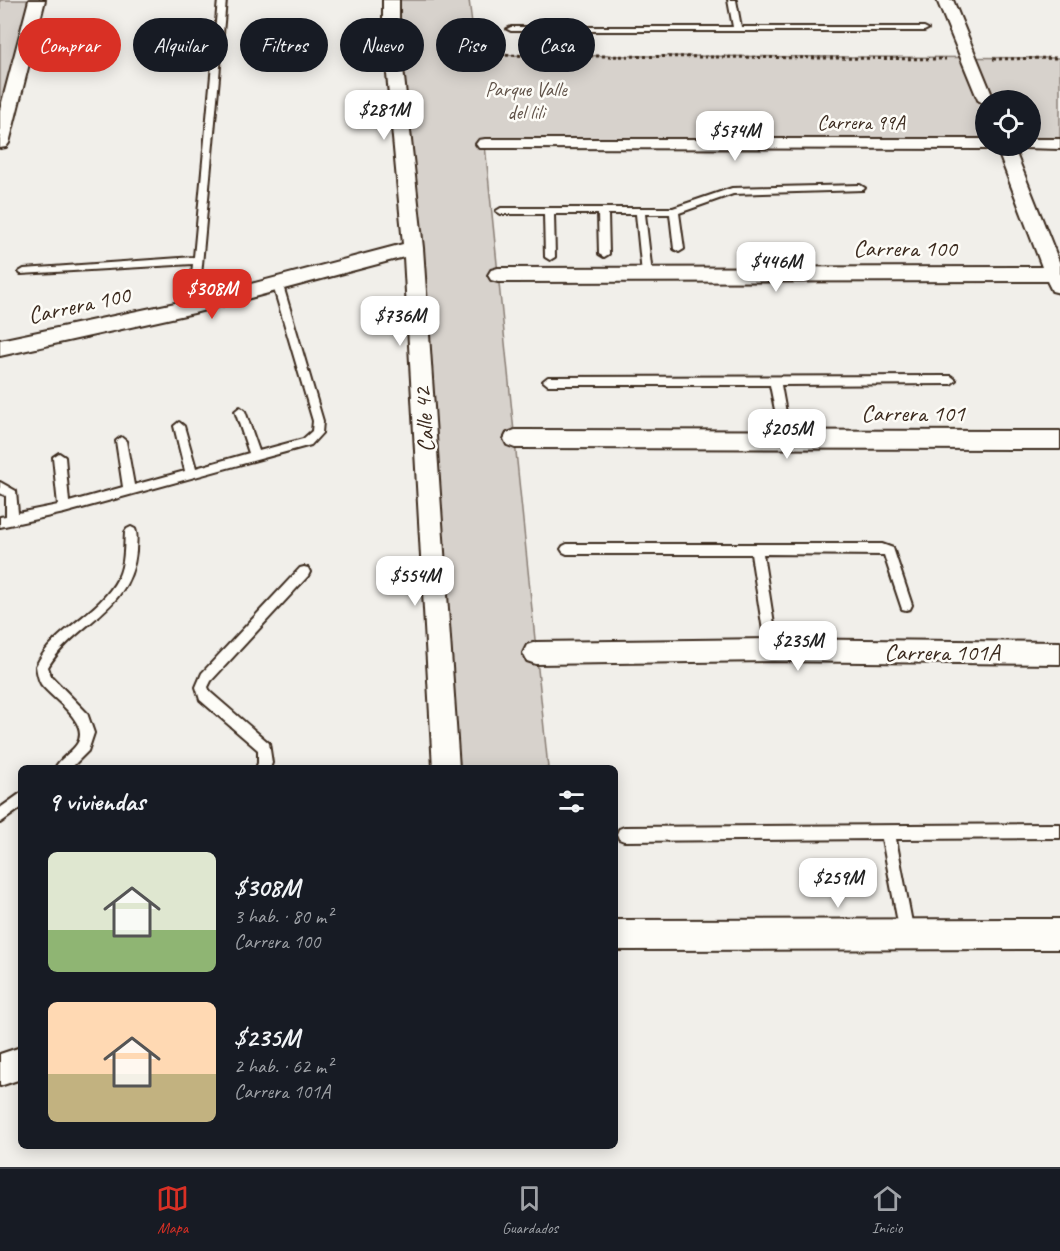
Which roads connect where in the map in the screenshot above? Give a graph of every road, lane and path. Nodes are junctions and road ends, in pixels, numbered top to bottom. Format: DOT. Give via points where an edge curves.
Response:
graph roads {
  1 [pos="37,0"];
  2 [pos="222,0"];
  3 [pos="392,0"];
  4 [pos="732,0"];
  5 [pos="945,0"];
  6 [pos="512,29"];
  7 [pos="737,29"];
  8 [pos="924,29"];
  9 [pos="506,55"];
  10 [pos="1060,58"];
  11 [pos="969,59"];
  12 [pos="982,90"];
  13 [pos="0,143"];
  14 [pos="485,144"];
  15 [pos="975,144"];
  16 [pos="1041,144"];
  17 [pos="1060,144"];
  18 [pos="1008,156"];
  19 [pos="860,188"];
  20 [pos="501,211"];
  21 [pos="674,211"];
  22 [pos="549,212"];
  23 [pos="603,212"];
  24 [pos="640,212"];
  25 [pos="413,248"];
  26 [pos="679,249"];
  27 [pos="604,254"];
  28 [pos="550,257"];
  29 [pos="198,260"];
  30 [pos="24,272"];
  31 [pos="647,274"];
  32 [pos="498,275"];
  33 [pos="1058,278"];
  34 [pos="277,282"];
  35 [pos="194,306"];
  36 [pos="0,348"];
  37 [pos="951,380"];
  38 [pos="548,381"];
  39 [pos="775,381"];
  40 [pos="240,411"];
  41 [pos="179,426"];
  42 [pos="515,439"];
  43 [pos="786,440"];
  44 [pos="1060,440"];
  45 [pos="121,441"];
  46 [pos="58,458"];
  47 [pos="256,458"];
  48 [pos="192,474"];
  49 [pos="0,487"];
  50 [pos="129,491"];
  51 [pos="64,508"];
  52 [pos="12,518"];
  53 [pos="0,522"];
  54 [pos="131,531"];
  55 [pos="567,549"];
  56 [pos="756,549"];
  57 [pos="304,572"];
  58 [pos="906,605"];
  59 [pos="772,650"];
  60 [pos="536,653"];
  61 [pos="1060,653"];
  62 [pos="65,765"];
  63 [pos="264,765"];
  64 [pos="446,765"];
  65 [pos="18,802"];
  66 [pos="0,816"];
  67 [pos="1060,831"];
  68 [pos="888,832"];
  69 [pos="624,834"];
  70 [pos="907,933"];
  71 [pos="1060,934"];
  72 [pos="618,935"];
  73 [pos="18,1064"];
  74 [pos="0,1070"];
  1 -- 13 [label="street"];
  2 -- 29 [label="lane"];
  3 -- 25 [label="street, Calle 42" via="391,32"];
  4 -- 7 [label="lane"];
  5 -- 11 [label="street"];
  6 -- 7 [label="lane"];
  7 -- 8 [label="lane"];
  9 -- 11 [label="path"];
  10 -- 11 [label="path"];
  11 -- 12 [label="street"];
  14 -- 15 [label="street, Carrera 99A"];
  16 -- 17 [label="street"];
  18 -- 33 [label="street"];
  19 -- 21 [label="lane" via="732,191"];
  20 -- 22 [label="lane"];
  21 -- 24 [label="lane"];
  21 -- 26 [label="lane"];
  22 -- 23 [label="lane"];
  22 -- 28 [label="lane"];
  23 -- 24 [label="lane"];
  23 -- 27 [label="lane"];
  24 -- 31 [label="lane"];
  25 -- 34 [label="street, Carrera 100"];
  25 -- 64 [label="street, Calle 42"];
  29 -- 30 [label="lane"];
  29 -- 35 [label="lane"];
  31 -- 32 [label="street, Carrera 100"];
  31 -- 33 [label="street, Carrera 100"];
  34 -- 35 [label="street, Carrera 100"];
  34 -- 47 [label="lane" via="318,421 317,433 307,442"];
  35 -- 36 [label="street, Carrera 100"];
  37 -- 39 [label="lane"];
  38 -- 39 [label="lane"];
  39 -- 43 [label="lane"];
  40 -- 47 [label="lane"];
  41 -- 48 [label="lane"];
  42 -- 43 [label="street, Carrera 101"];
  43 -- 44 [label="street, Carrera 101"];
  45 -- 50 [label="lane"];
  46 -- 51 [label="lane"];
  47 -- 48 [label="lane"];
  48 -- 50 [label="lane"];
  49 -- 52 [label="lane" via="12,494"];
  50 -- 51 [label="lane"];
  51 -- 52 [label="lane"];
  52 -- 53 [label="lane"];
  54 -- 62 [label="lane" via="124,580 115,594 49,651 42,666 45,680 82,717 87,733 83,747"];
  55 -- 56 [label="lane"];
  56 -- 58 [label="lane" via="889,551"];
  56 -- 59 [label="lane"];
  57 -- 63 [label="lane" via="206,677 202,687 205,696 264,747"];
  59 -- 60 [label="street, Carrera 101A"];
  59 -- 61 [label="street, Carrera 101A"];
  65 -- 66 [label="lane"];
  67 -- 68 [label="lane"];
  68 -- 69 [label="lane"];
  68 -- 70 [label="lane"];
  70 -- 71 [label="street"];
  70 -- 72 [label="street"];
  73 -- 74 [label="street"];
}
